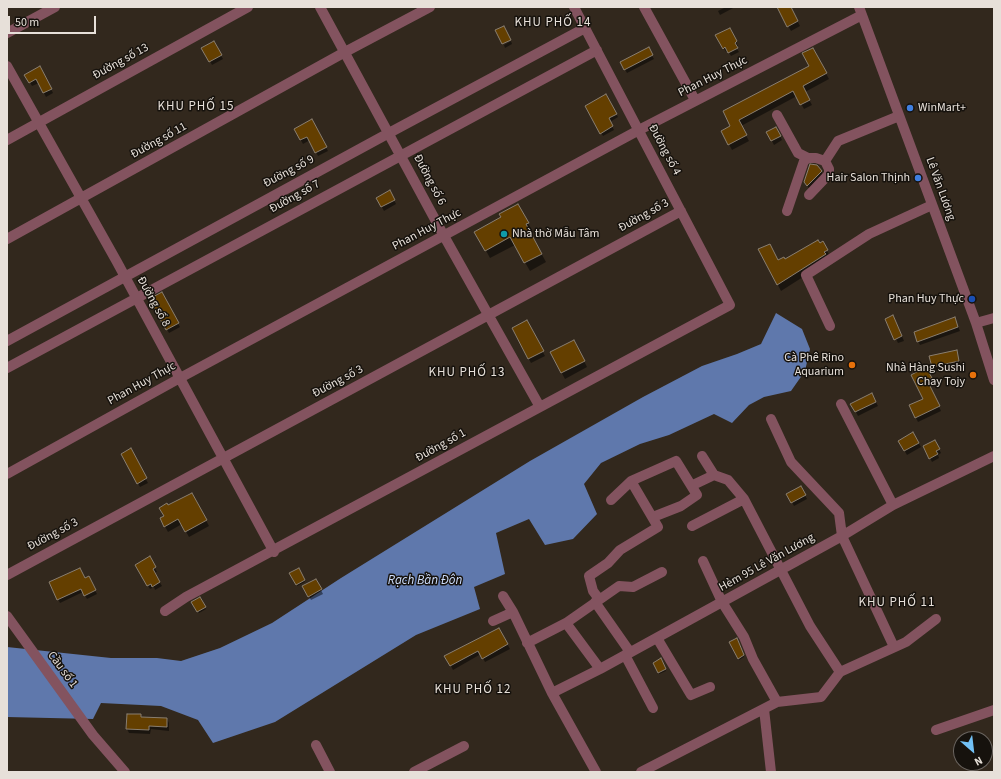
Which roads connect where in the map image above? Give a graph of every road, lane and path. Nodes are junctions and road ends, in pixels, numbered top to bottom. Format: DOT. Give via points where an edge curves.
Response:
graph roads {
  1 [pos="55,7"];
  2 [pos="248,7"];
  3 [pos="320,7"];
  4 [pos="430,7"];
  5 [pos="574,7"];
  6 [pos="644,7"];
  7 [pos="860,11"];
  8 [pos="586,28"];
  9 [pos="7,33"];
  10 [pos="597,50"];
  11 [pos="345,52"];
  12 [pos="7,66"];
  13 [pos="695,100"];
  14 [pos="777,115"];
  15 [pos="899,116"];
  16 [pos="39,123"];
  17 [pos="639,130"];
  18 [pos="389,133"];
  19 [pos="7,140"];
  20 [pos="400,155"];
  21 [pos="808,158"];
  22 [pos="825,161"];
  23 [pos="809,195"];
  24 [pos="81,199"];
  25 [pos="932,205"];
  26 [pos="681,210"];
  27 [pos="787,210"];
  28 [pos="444,236"];
  29 [pos="7,239"];
  30 [pos="124,276"];
  31 [pos="136,299"];
  32 [pos="730,305"];
  33 [pos="489,316"];
  34 [pos="994,318"];
  35 [pos="976,323"];
  36 [pos="830,326"];
  37 [pos="7,341"];
  38 [pos="7,368"];
  39 [pos="180,378"];
  40 [pos="994,378"];
  41 [pos="841,404"];
  42 [pos="540,407"];
  43 [pos="771,420"];
  44 [pos="702,456"];
  45 [pos="994,456"];
  46 [pos="223,458"];
  47 [pos="7,474"];
  48 [pos="714,474"];
  49 [pos="631,481"];
  50 [pos="693,485"];
  51 [pos="744,499"];
  52 [pos="611,500"];
  53 [pos="893,505"];
  54 [pos="653,518"];
  55 [pos="692,526"];
  56 [pos="842,536"];
  57 [pos="274,552"];
  58 [pos="703,561"];
  59 [pos="781,570"];
  60 [pos="662,572"];
  61 [pos="7,575"];
  62 [pos="503,596"];
  63 [pos="597,600"];
  64 [pos="722,602"];
  65 [pos="165,611"];
  66 [pos="513,612"];
  67 [pos="8,618"];
  68 [pos="936,619"];
  69 [pos="493,620"];
  70 [pos="566,622"];
  71 [pos="656,638"];
  72 [pos="527,643"];
  73 [pos="894,647"];
  74 [pos="628,654"];
  75 [pos="600,669"];
  76 [pos="840,672"];
  77 [pos="710,687"];
  78 [pos="552,693"];
  79 [pos="777,702"];
  80 [pos="653,708"];
  81 [pos="764,709"];
  82 [pos="994,710"];
  83 [pos="936,730"];
  84 [pos="316,745"];
  85 [pos="464,746"];
  86 [pos="125,772"];
  87 [pos="330,772"];
  88 [pos="414,772"];
  89 [pos="596,772"];
  90 [pos="641,772"];
  91 [pos="771,772"];
  1 -- 9 [label="street"];
  2 -- 16 [label="street, Đường số 13"];
  3 -- 11 [label="street, Đường số 6"];
  4 -- 11 [label="street, Đường số 11"];
  5 -- 8 [label="street, Đường số 4"];
  6 -- 13 [label="street"];
  7 -- 13 [label="street, Phan Huy Thực"];
  7 -- 15 [label="street, Lê Văn Lương"];
  8 -- 10 [label="street, Đường số 4"];
  8 -- 18 [label="street, Đường số 9"];
  10 -- 17 [label="street, Đường số 4"];
  10 -- 20 [label="street, Đường số 7"];
  11 -- 18 [label="street, Đường số 6"];
  11 -- 24 [label="street, Đường số 11"];
  12 -- 16 [label="street, Đường số 8"];
  13 -- 17 [label="street, Phan Huy Thực"];
  14 -- 21 [label="street" via="798,152"];
  15 -- 22 [label="street" via="838,141"];
  15 -- 25 [label="street, Lê Văn Lương"];
  16 -- 19 [label="street, Đường số 13"];
  16 -- 24 [label="street, Đường số 8"];
  17 -- 26 [label="street, Đường số 4"];
  17 -- 28 [label="street, Phan Huy Thực"];
  18 -- 20 [label="street, Đường số 6"];
  18 -- 30 [label="street, Đường số 9"];
  20 -- 28 [label="street, Đường số 6"];
  20 -- 31 [label="street, Đường số 7"];
  21 -- 22 [label="street"];
  21 -- 27 [label="street" via="801,165"];
  22 -- 23 [label="street" via="829,174"];
  24 -- 29 [label="street, Đường số 11"];
  24 -- 30 [label="street, Đường số 8"];
  25 -- 35 [label="street, Lê Văn Lương"];
  25 -- 36 [label="street" via="869,234 806,275"];
  26 -- 32 [label="street, Đường số 4"];
  26 -- 33 [label="street, Đường số 3"];
  28 -- 33 [label="street, Đường số 6"];
  28 -- 39 [label="street, Phan Huy Thực"];
  30 -- 31 [label="street, Đường số 8"];
  30 -- 37 [label="street, Đường số 9"];
  31 -- 38 [label="street, Đường số 7"];
  31 -- 39 [label="street, Đường số 8"];
  32 -- 42 [label="street, Đường số 1"];
  33 -- 42 [label="street, Đường số 6"];
  33 -- 46 [label="street, Đường số 3"];
  34 -- 35 [label="street"];
  35 -- 40 [label="street, Lê Văn Lương"];
  39 -- 46 [label="street, Đường số 8"];
  39 -- 47 [label="street, Phan Huy Thực"];
  41 -- 53 [label="street"];
  42 -- 57 [label="street, Đường số 1"];
  43 -- 56 [label="street" via="791,462 839,513"];
  44 -- 48 [label="street"];
  45 -- 53 [label="street, Hẻm 95 Lê Văn Lương"];
  46 -- 57 [label="street, Đường số 8"];
  46 -- 61 [label="street, Đường số 3"];
  48 -- 50 [label="street"];
  48 -- 51 [label="street" via="728,480"];
  49 -- 50 [label="street" via="676,461"];
  49 -- 52 [label="street"];
  49 -- 54 [label="street"];
  50 -- 54 [label="street" via="697,495 681,506"];
  51 -- 55 [label="street"];
  51 -- 59 [label="street"];
  53 -- 56 [label="street, Hẻm 95 Lê Văn Lương"];
  54 -- 63 [label="street" via="658,527 620,550 608,563 589,576"];
  56 -- 59 [label="street, Hẻm 95 Lê Văn Lương"];
  56 -- 73 [label="street"];
  57 -- 65 [label="street, Đường số 1" via="186,597"];
  58 -- 64 [label="street"];
  59 -- 64 [label="street, Hẻm 95 Lê Văn Lương"];
  59 -- 76 [label="street" via="810,626"];
  60 -- 63 [label="street" via="633,587 619,586"];
  62 -- 66 [label="street"];
  63 -- 70 [label="street"];
  63 -- 74 [label="street"];
  64 -- 71 [label="street, Hẻm 95 Lê Văn Lương"];
  64 -- 79 [label="street"];
  66 -- 69 [label="street"];
  66 -- 72 [label="street"];
  67 -- 86 [label="street, Cầu số 1" via="93,735"];
  68 -- 73 [label="street" via="906,642"];
  70 -- 72 [label="street"];
  70 -- 75 [label="street"];
  71 -- 74 [label="street, Hẻm 95 Lê Văn Lương"];
  71 -- 77 [label="street" via="691,695"];
  72 -- 78 [label="street"];
  73 -- 76 [label="street"];
  74 -- 75 [label="street, Hẻm 95 Lê Văn Lương"];
  74 -- 80 [label="street"];
  75 -- 78 [label="street, Hẻm 95 Lê Văn Lương"];
  76 -- 79 [label="street" via="821,697"];
  78 -- 89 [label="street"];
  79 -- 81 [label="street"];
  81 -- 90 [label="street"];
  81 -- 91 [label="street"];
  82 -- 83 [label="street"];
  84 -- 87 [label="street"];
  85 -- 88 [label="street"];
}
